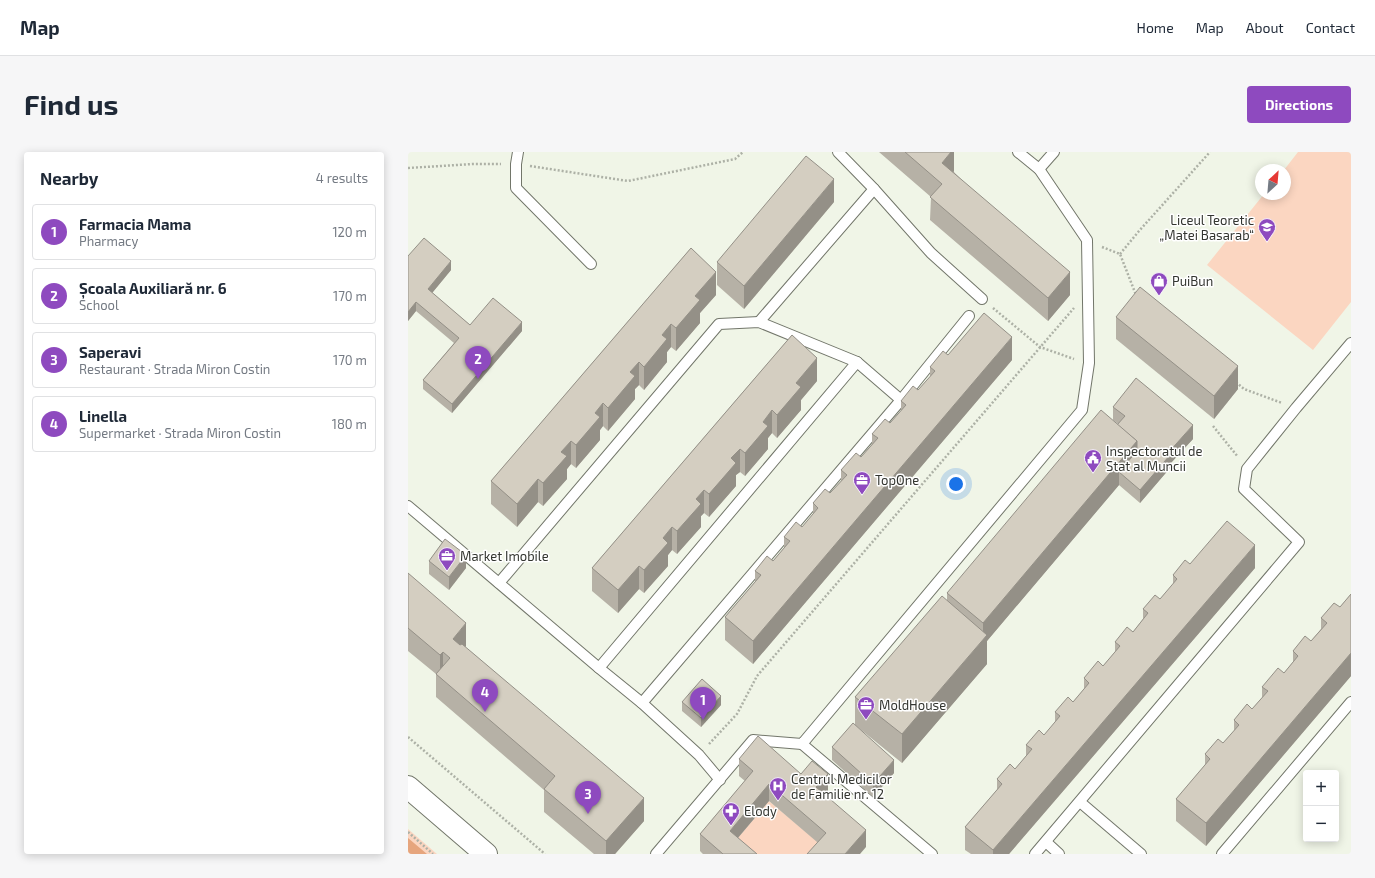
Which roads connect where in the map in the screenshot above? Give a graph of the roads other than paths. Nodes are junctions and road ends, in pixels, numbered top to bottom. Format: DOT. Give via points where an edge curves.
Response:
graph roads {
  1 [pos="518,152"];
  2 [pos="838,152"];
  3 [pos="1018,152"];
  4 [pos="1054,152"];
  5 [pos="1039,169"];
  6 [pos="874,189"];
  7 [pos="591,264"];
  8 [pos="982,299"];
  9 [pos="969,316"];
  10 [pos="759,322"];
  11 [pos="1351,343"];
  12 [pos="857,362"];
  13 [pos="901,400"];
  14 [pos="408,506"];
  15 [pos="499,583"];
  16 [pos="599,668"];
  17 [pos="1351,702"];
  18 [pos="642,703"];
  19 [pos="802,744"];
  20 [pos="720,780"];
  21 [pos="408,787"];
  22 [pos="1080,802"];
  23 [pos="1046,842"];
  24 [pos="486,854"];
  25 [pos="656,854"];
  26 [pos="932,854"];
  27 [pos="1034,854"];
  28 [pos="1059,854"];
  29 [pos="1141,854"];
  30 [pos="1222,854"];
  1 -- 7 [label="lane" via="516,188"];
  2 -- 6 [label="lane"];
  3 -- 5 [label="lane"];
  4 -- 5 [label="lane"];
  5 -- 19 [label="lane" via="1087,240 1089,363 1082,410"];
  6 -- 8 [label="lane" via="931,252"];
  6 -- 10 [label="lane"];
  9 -- 13 [label="lane"];
  10 -- 12 [label="lane"];
  10 -- 15 [label="lane" via="718,324"];
  11 -- 22 [label="lane" via="1248,469 1244,489 1299,542"];
  12 -- 13 [label="lane"];
  12 -- 16 [label="lane"];
  13 -- 18 [label="lane"];
  14 -- 15 [label="lane"];
  15 -- 16 [label="lane"];
  16 -- 18 [label="lane"];
  17 -- 30 [label="lane"];
  18 -- 20 [label="lane" via="699,755"];
  19 -- 20 [label="lane" via="753,740"];
  19 -- 26 [label="lane"];
  20 -- 25 [label="lane"];
  21 -- 24 [label="street"];
  22 -- 23 [label="lane"];
  22 -- 29 [label="lane"];
  23 -- 27 [label="lane"];
  23 -- 28 [label="lane"];
}
